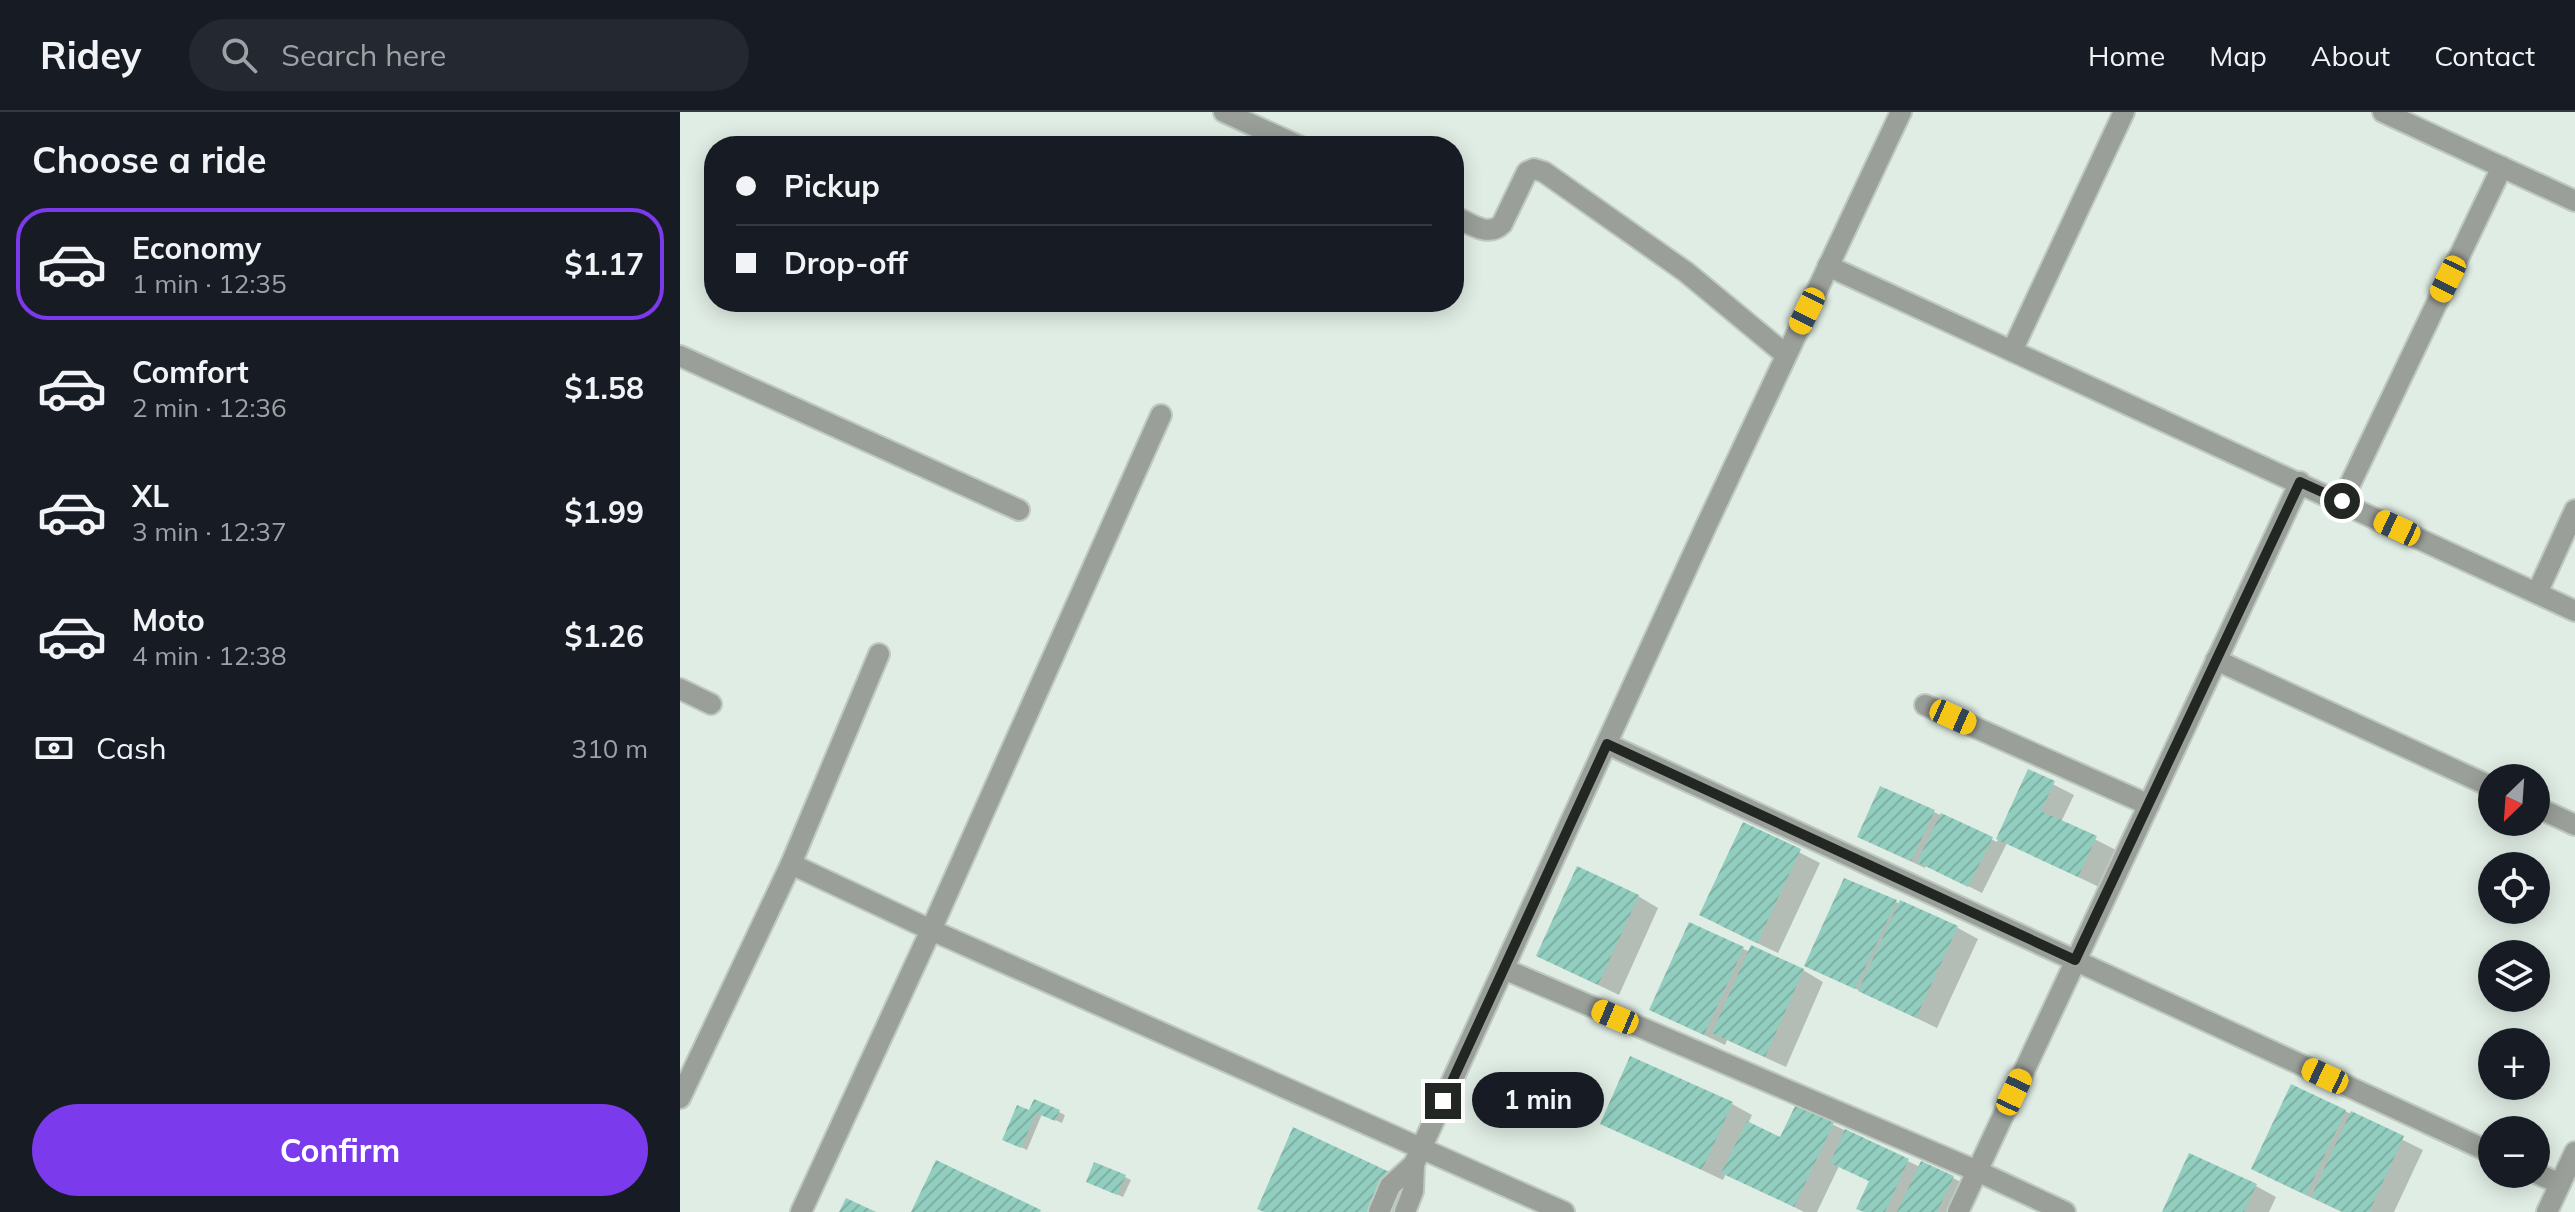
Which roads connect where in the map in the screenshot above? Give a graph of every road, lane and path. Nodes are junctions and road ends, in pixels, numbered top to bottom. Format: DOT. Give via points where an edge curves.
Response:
graph roads {
  1 [pos="1224,112"];
  2 [pos="1901,112"];
  3 [pos="2124,112"];
  4 [pos="2383,112"];
  5 [pos="1277,136"];
  6 [pos="2502,167"];
  7 [pos="2575,201"];
  8 [pos="1464,221"];
  9 [pos="1828,266"];
  10 [pos="2012,351"];
  11 [pos="1786,355"];
  12 [pos="680,356"];
  13 [pos="1161,415"];
  14 [pos="2300,482"];
  15 [pos="2342,501"];
  16 [pos="1019,510"];
  17 [pos="2575,510"];
  18 [pos="2537,593"];
  19 [pos="2575,611"];
  20 [pos="879,654"];
  21 [pos="2216,660"];
  22 [pos="680,689"];
  23 [pos="711,704"];
  24 [pos="1925,705"];
  25 [pos="1607,744"];
  26 [pos="2478,781"];
  27 [pos="2149,805"];
  28 [pos="2550,813"];
  29 [pos="2575,825"];
  30 [pos="791,864"];
  31 [pos="931,930"];
  32 [pos="2075,960"];
  33 [pos="1504,969"];
  34 [pos="680,1098"];
  35 [pos="2478,1147"];
  36 [pos="2575,1152"];
  37 [pos="1417,1156"];
  38 [pos="1977,1171"];
  39 [pos="2550,1179"];
  40 [pos="2560,1184"];
  41 [pos="801,1212"];
  42 [pos="1379,1212"];
  43 [pos="1405,1212"];
  44 [pos="1564,1212"];
  45 [pos="1958,1212"];
  46 [pos="2065,1212"];
  47 [pos="2547,1212"];
  1 -- 5 [label="street"];
  2 -- 9 [label="street"];
  3 -- 10 [label="street"];
  4 -- 6 [label="street"];
  6 -- 7 [label="street"];
  6 -- 15 [label="street"];
  8 -- 11 [label="street" via="1497,230 1527,172 1544,172 1686,272"];
  9 -- 10 [label="street"];
  9 -- 11 [label="street"];
  10 -- 14 [label="street"];
  11 -- 25 [label="street"];
  12 -- 16 [label="street"];
  13 -- 31 [label="street"];
  14 -- 15 [label="street"];
  14 -- 21 [label="street"];
  15 -- 18 [label="street"];
  17 -- 18 [label="street"];
  18 -- 19 [label="street"];
  20 -- 30 [label="street"];
  21 -- 26 [label="street"];
  21 -- 27 [label="street"];
  22 -- 23 [label="street"];
  24 -- 27 [label="street"];
  25 -- 32 [label="street"];
  25 -- 33 [label="street"];
  27 -- 32 [label="street"];
  28 -- 29 [label="street"];
  30 -- 31 [label="street"];
  30 -- 34 [label="street"];
  31 -- 37 [label="street"];
  31 -- 41 [label="street"];
  32 -- 35 [label="street"];
  32 -- 38 [label="street"];
  33 -- 37 [label="street"];
  33 -- 38 [label="street"];
  36 -- 40 [label="street"];
  37 -- 42 [label="street" via="1390,1186"];
  37 -- 43 [label="street"];
  37 -- 44 [label="street"];
  38 -- 45 [label="street"];
  38 -- 46 [label="street"];
  39 -- 40 [label="street"];
  40 -- 47 [label="street"];
}
